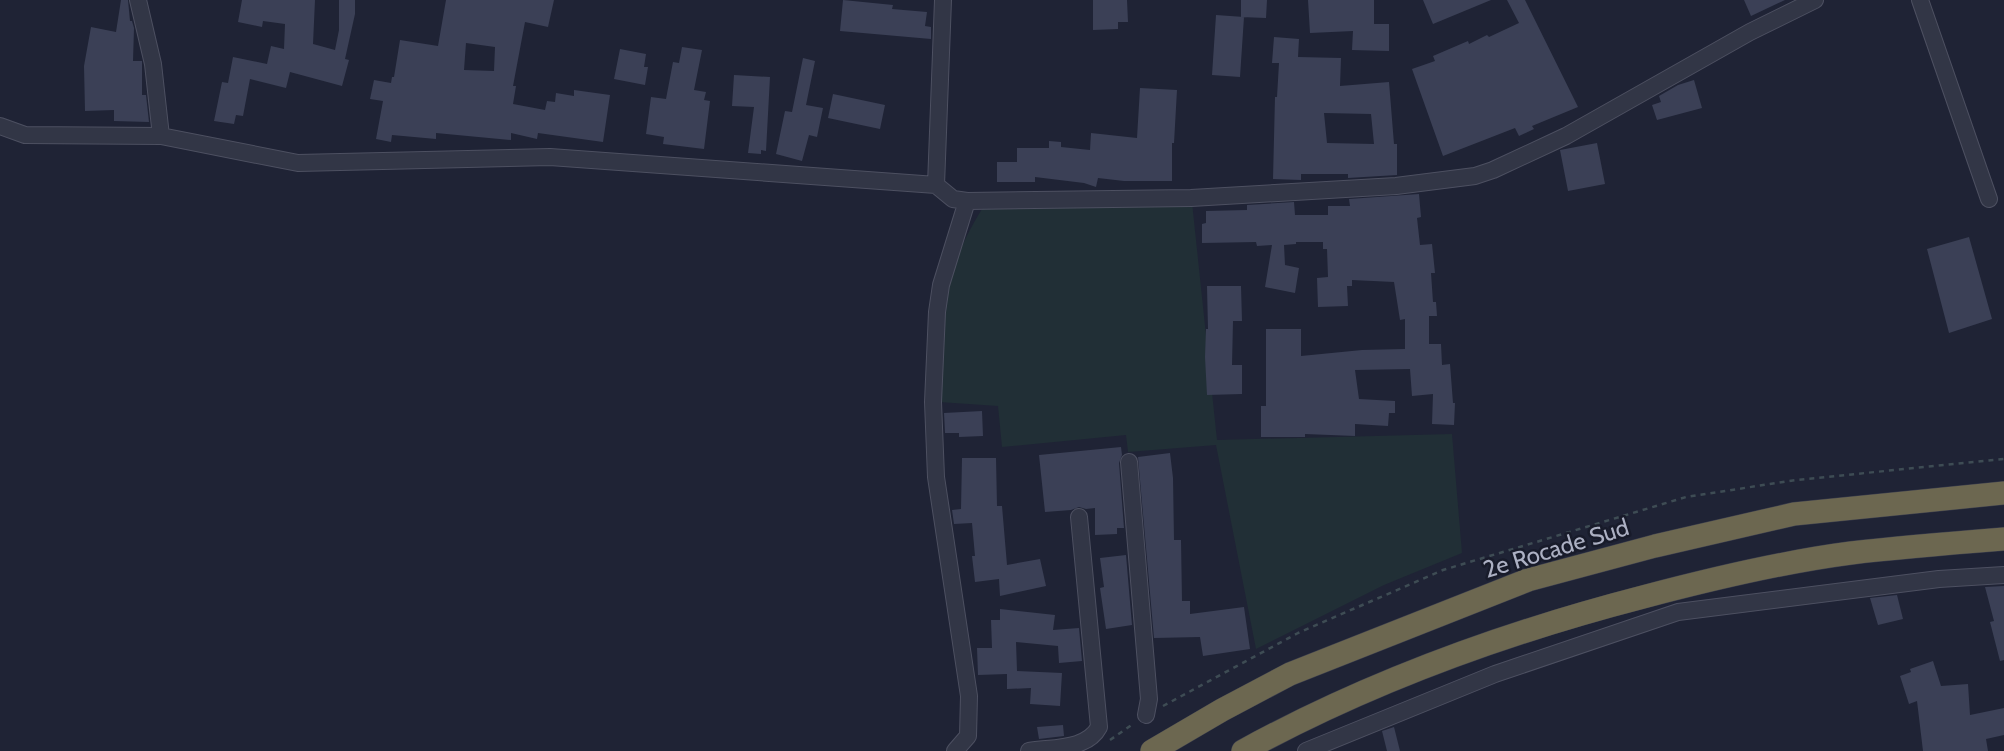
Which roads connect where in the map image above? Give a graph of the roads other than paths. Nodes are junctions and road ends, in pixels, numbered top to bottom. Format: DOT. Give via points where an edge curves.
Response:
graph roads {
  1 [pos="138,0"];
  2 [pos="943,0"];
  3 [pos="1815,0"];
  4 [pos="1920,0"];
  5 [pos="0,126"];
  6 [pos="161,135"];
  7 [pos="936,186"];
  8 [pos="1989,200"];
  9 [pos="967,201"];
  10 [pos="1129,462"];
  11 [pos="2004,493"];
  12 [pos="1079,517"];
  13 [pos="2004,539"];
  14 [pos="2004,575"];
  15 [pos="1146,715"];
  16 [pos="963,749"];
  17 [pos="1029,751"];
  18 [pos="1152,751"];
  19 [pos="1243,751"];
  20 [pos="1306,751"];
  1 -- 6 [label="street" via="153,64"];
  2 -- 7 [label="street"];
  3 -- 9 [label="street" via="1566,136 1475,176 1396,186 1231,196"];
  4 -- 8 [label="street"];
  5 -- 6 [label="street" via="25,135"];
  6 -- 7 [label="street" via="298,163 550,157"];
  7 -- 9 [label="street" via="953,199"];
  9 -- 16 [label="street" via="941,285 933,402 936,477 969,696 968,736"];
  10 -- 15 [label="street" via="1149,699"];
  11 -- 18 [label="highway, 2e Rocade Sud" via="1794,514 1528,580 1290,674"];
  12 -- 17 [label="street" via="1099,727 1085,743"];
  13 -- 19 [label="highway" via="1823,558 1610,606 1394,678"];
  14 -- 20 [label="street" via="1678,611 1495,674"];
}
